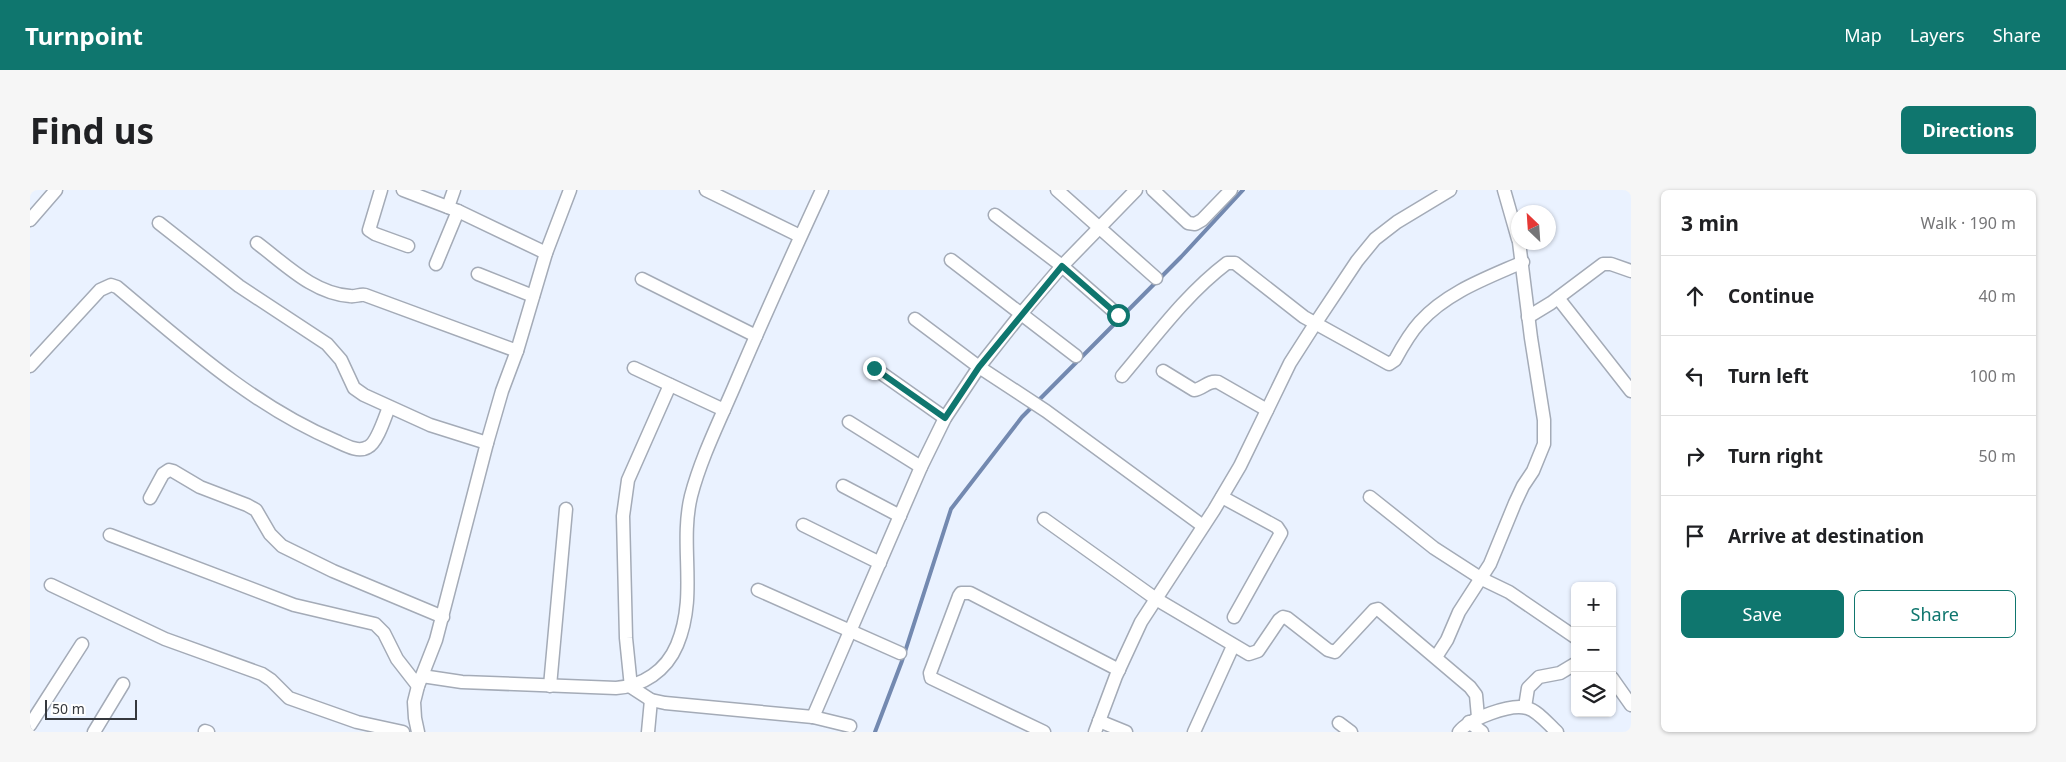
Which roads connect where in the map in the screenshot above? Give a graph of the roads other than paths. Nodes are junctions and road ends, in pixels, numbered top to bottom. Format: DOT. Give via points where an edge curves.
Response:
graph roads {
  1 [pos="56,190"];
  2 [pos="381,190"];
  3 [pos="403,190"];
  4 [pos="454,190"];
  5 [pos="570,190"];
  6 [pos="706,190"];
  7 [pos="822,190"];
  8 [pos="1057,190"];
  9 [pos="1136,190"];
  10 [pos="1153,190"];
  11 [pos="1231,190"];
  12 [pos="1450,190"];
  13 [pos="1504,190"];
  14 [pos="453,209"];
  15 [pos="1511,214"];
  16 [pos="995,215"];
  17 [pos="30,220"];
  18 [pos="159,223"];
  19 [pos="1099,227"];
  20 [pos="800,236"];
  21 [pos="257,243"];
  22 [pos="408,246"];
  23 [pos="1520,250"];
  24 [pos="546,253"];
  25 [pos="951,260"];
  26 [pos="1522,262"];
  27 [pos="436,264"];
  28 [pos="1062,266"];
  29 [pos="1631,271"];
  30 [pos="478,274"];
  31 [pos="1156,278"];
  32 [pos="642,279"];
  33 [pos="534,296"];
  34 [pos="1558,298"];
  35 [pos="1021,314"];
  36 [pos="1118,315"];
  37 [pos="1528,317"];
  38 [pos="916,319"];
  39 [pos="1315,324"];
  40 [pos="756,336"];
  41 [pos="517,351"];
  42 [pos="1076,356"];
  43 [pos="30,366"];
  44 [pos="979,367"];
  45 [pos="634,368"];
  46 [pos="874,368"];
  47 [pos="1163,371"];
  48 [pos="1122,376"];
  49 [pos="670,385"];
  50 [pos="1631,391"];
  51 [pos="724,410"];
  52 [pos="1267,410"];
  53 [pos="396,411"];
  54 [pos="945,418"];
  55 [pos="849,422"];
  56 [pos="486,443"];
  57 [pos="921,467"];
  58 [pos="843,486"];
  59 [pos="1370,496"];
  60 [pos="1222,497"];
  61 [pos="150,498"];
  62 [pos="566,509"];
  63 [pos="900,516"];
  64 [pos="1044,519"];
  65 [pos="803,525"];
  66 [pos="1204,526"];
  67 [pos="110,535"];
  68 [pos="880,563"];
  69 [pos="1482,579"];
  70 [pos="50,586"];
  71 [pos="758,590"];
  72 [pos="1156,599"];
  73 [pos="1234,616"];
  74 [pos="443,617"];
  75 [pos="849,631"];
  76 [pos="1571,634"];
  77 [pos="82,644"];
  78 [pos="1234,646"];
  79 [pos="900,653"];
  80 [pos="1436,657"];
  81 [pos="1571,666"];
  82 [pos="1118,670"];
  83 [pos="420,681"];
  84 [pos="123,684"];
  85 [pos="1616,684"];
  86 [pos="550,686"];
  87 [pos="631,687"];
  88 [pos="651,700"];
  89 [pos="1631,705"];
  90 [pos="1525,707"];
  91 [pos="813,717"];
  92 [pos="1474,720"];
  93 [pos="1339,723"];
  94 [pos="30,725"];
  95 [pos="850,726"];
  96 [pos="1097,726"];
  97 [pos="94,732"];
  98 [pos="403,732"];
  99 [pos="418,732"];
  100 [pos="648,732"];
  101 [pos="1044,732"];
  102 [pos="1126,732"];
  103 [pos="1194,732"];
  104 [pos="1351,732"];
  105 [pos="1459,732"];
  106 [pos="1482,732"];
  107 [pos="1557,732"];
  1 -- 17 [label="street"];
  2 -- 22 [label="street" via="369,230"];
  3 -- 14 [label="street"];
  4 -- 14 [label="street"];
  5 -- 24 [label="street"];
  6 -- 20 [label="street"];
  7 -- 20 [label="street"];
  8 -- 19 [label="street"];
  9 -- 19 [label="street"];
  10 -- 11 [label="street" via="1188,223 1194,224"];
  12 -- 39 [label="street" via="1375,239"];
  13 -- 15 [label="street"];
  14 -- 24 [label="street"];
  14 -- 27 [label="street"];
  16 -- 28 [label="street"];
  18 -- 53 [label="street" via="239,286 327,344 341,360 354,388"];
  19 -- 28 [label="street"];
  19 -- 31 [label="street"];
  20 -- 40 [label="street"];
  21 -- 41 [label="street" via="311,284 326,291 352,297 365,295"];
  23 -- 26 [label="street"];
  24 -- 33 [label="street"];
  25 -- 35 [label="street"];
  26 -- 37 [label="street"];
  26 -- 39 [label="street" via="1437,306 1420,321 1392,363 1386,363"];
  28 -- 35 [label="street"];
  28 -- 36 [label="street"];
  29 -- 34 [label="street" via="1604,264"];
  30 -- 33 [label="street"];
  32 -- 40 [label="street"];
  33 -- 41 [label="street"];
  34 -- 37 [label="street"];
  34 -- 50 [label="street"];
  35 -- 42 [label="street"];
  35 -- 44 [label="street"];
  37 -- 69 [label="street" via="1544,420 1544,444"];
  38 -- 44 [label="street"];
  39 -- 48 [label="street" via="1235,263 1227,263 1193,292"];
  39 -- 52 [label="street" via="1290,363"];
  40 -- 51 [label="street"];
  41 -- 56 [label="street"];
  43 -- 53 [label="street" via="100,290 111,285 227,377 268,406 324,436 354,448 367,448 374,444"];
  44 -- 54 [label="street"];
  44 -- 66 [label="street" via="1046,411"];
  45 -- 49 [label="street"];
  46 -- 54 [label="street"];
  47 -- 52 [label="street" via="1194,390 1210,382 1218,382"];
  49 -- 51 [label="street"];
  49 -- 87 [label="street" via="631,472 625,496 626,638"];
  51 -- 87 [label="street" via="688,512 689,584 677,646 667,663"];
  52 -- 60 [label="street"];
  53 -- 56 [label="street"];
  54 -- 57 [label="street"];
  55 -- 57 [label="street"];
  56 -- 74 [label="street"];
  57 -- 63 [label="street"];
  58 -- 63 [label="street"];
  59 -- 69 [label="street" via="1434,548"];
  60 -- 66 [label="street"];
  60 -- 73 [label="street" via="1277,527 1281,533"];
  61 -- 74 [label="street" via="163,474 173,471 200,487 256,510 270,534 288,550"];
  62 -- 86 [label="street"];
  63 -- 68 [label="street"];
  64 -- 72 [label="street"];
  65 -- 68 [label="street"];
  66 -- 72 [label="street"];
  67 -- 83 [label="street" via="294,605 375,624 384,633 394,654"];
  68 -- 75 [label="street"];
  69 -- 76 [label="street" via="1509,592"];
  69 -- 80 [label="street" via="1459,612"];
  70 -- 98 [label="street" via="165,638 262,674 289,698 357,722"];
  71 -- 75 [label="street"];
  72 -- 78 [label="street"];
  72 -- 82 [label="street"];
  74 -- 83 [label="street"];
  75 -- 79 [label="street"];
  75 -- 91 [label="street"];
  77 -- 94 [label="street"];
  78 -- 80 [label="street" via="1254,654 1283,617 1335,652 1376,609"];
  78 -- 103 [label="street"];
  80 -- 92 [label="street" via="1476,695"];
  81 -- 90 [label="street" via="1533,682 1528,688"];
  82 -- 96 [label="street"];
  82 -- 101 [label="street" via="970,592 961,593 930,678"];
  83 -- 86 [label="street"];
  83 -- 99 [label="street" via="414,702"];
  84 -- 97 [label="street"];
  85 -- 89 [label="street"];
  86 -- 87 [label="street"];
  87 -- 88 [label="street"];
  88 -- 91 [label="street"];
  88 -- 100 [label="street"];
  90 -- 92 [label="street"];
  90 -- 107 [label="street"];
  91 -- 95 [label="street"];
  92 -- 105 [label="street"];
  92 -- 106 [label="street"];
  93 -- 104 [label="street"];
  96 -- 102 [label="street"];
}
